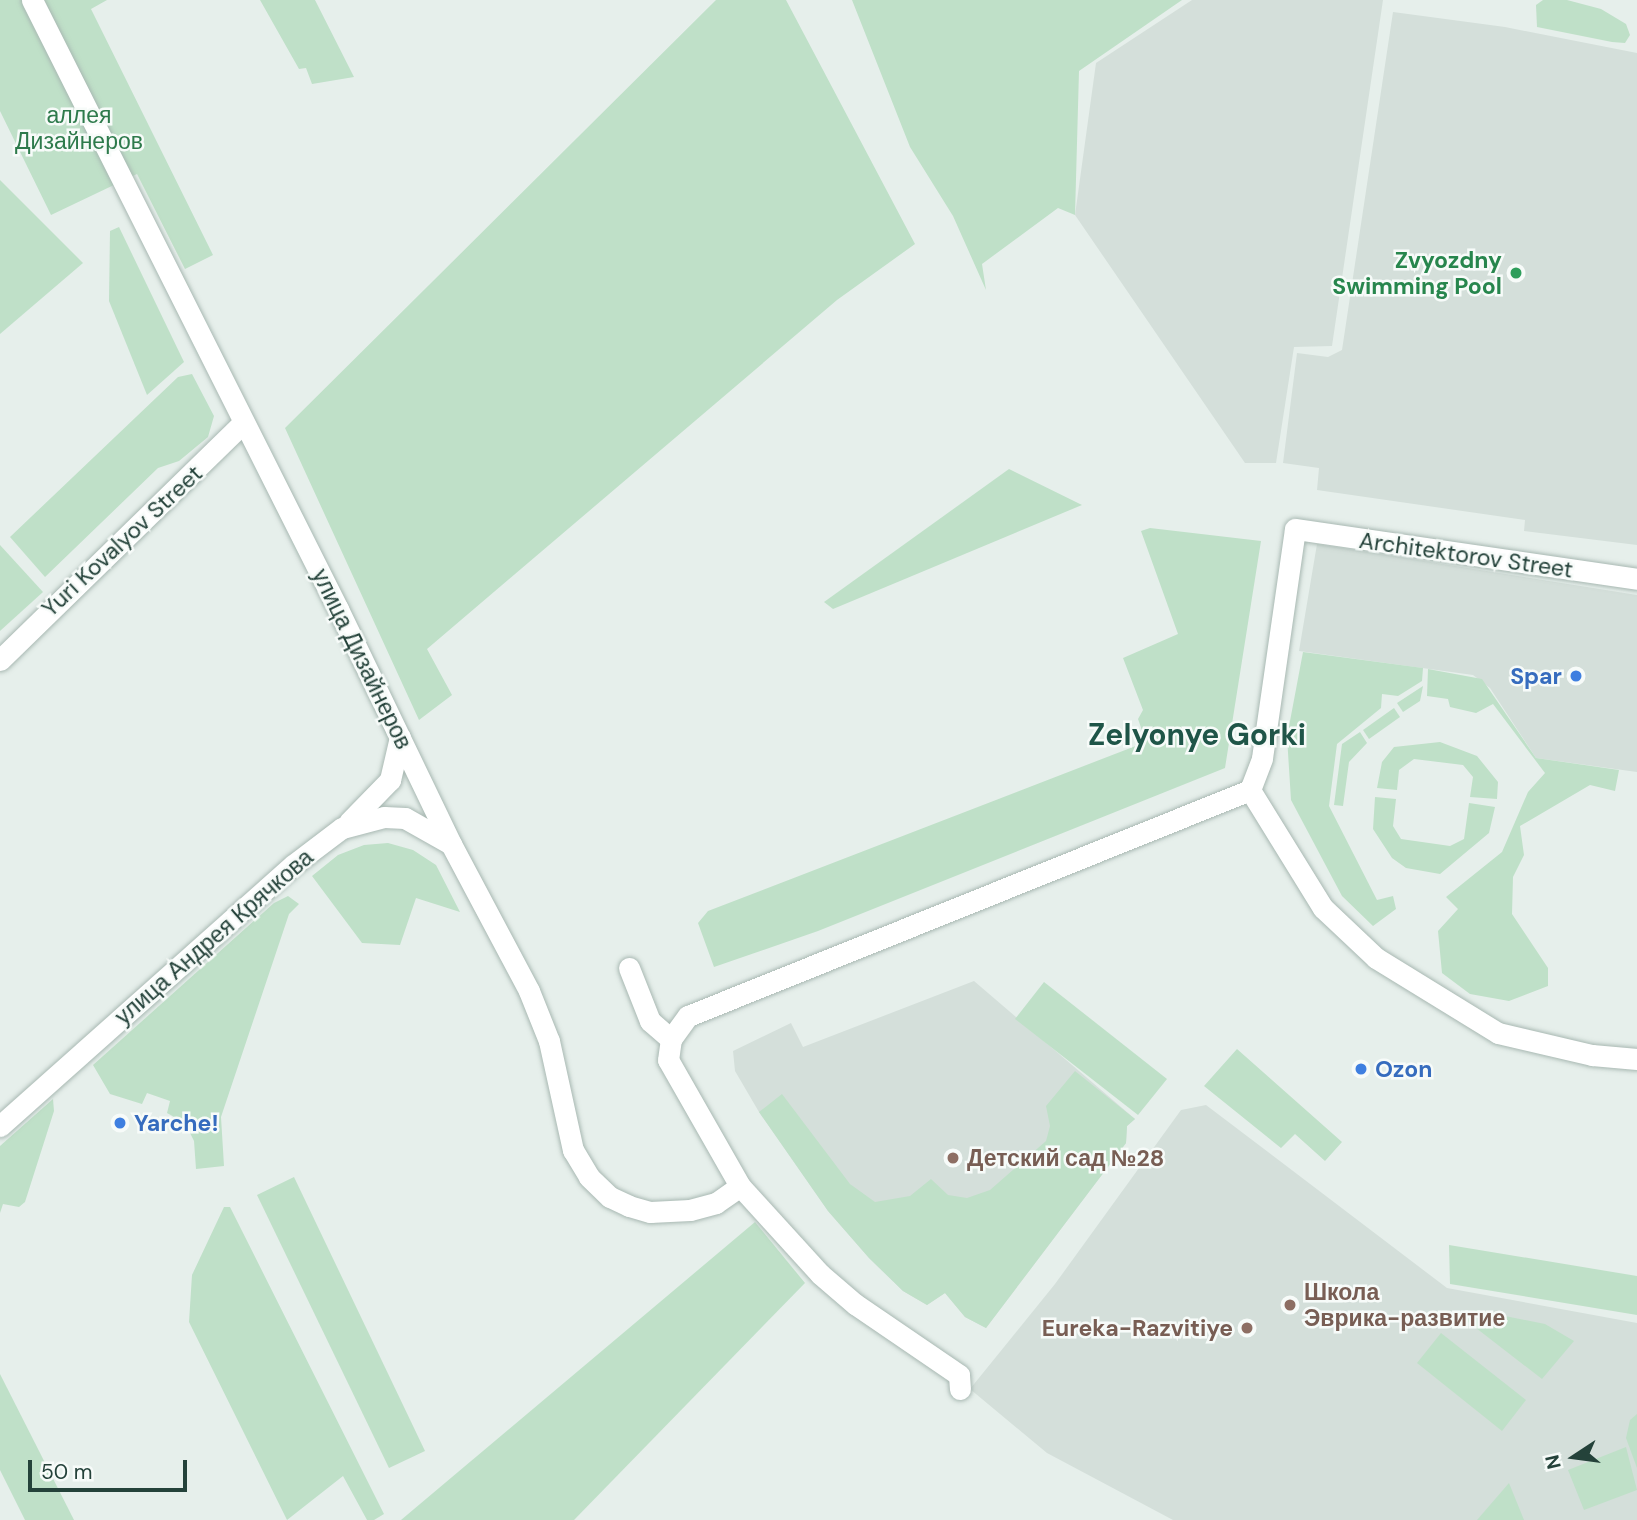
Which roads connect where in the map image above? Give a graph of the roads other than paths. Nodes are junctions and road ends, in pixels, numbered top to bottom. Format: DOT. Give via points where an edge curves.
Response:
graph roads {
  1 [pos="32,0"];
  2 [pos="243,423"];
  3 [pos="1637,579"];
  4 [pos="0,660"];
  5 [pos="400,737"];
  6 [pos="1250,790"];
  7 [pos="342,828"];
  8 [pos="451,844"];
  9 [pos="629,968"];
  10 [pos="671,1039"];
  11 [pos="1637,1059"];
  12 [pos="0,1126"];
  13 [pos="740,1186"];
  14 [pos="960,1389"];
  1 -- 2 [label="street, улица Дизайнеров"];
  2 -- 4 [label="street, Yuri Kovalyov Street"];
  2 -- 5 [label="street, улица Дизайнеров"];
  3 -- 6 [label="street, Architektorov Street" via="1295,529 1262,758"];
  5 -- 7 [label="street" via="390,780"];
  5 -- 8 [label="street, улица Дизайнеров"];
  6 -- 10 [label="street" via="688,1016"];
  6 -- 11 [label="street" via="1323,908 1376,958 1498,1033 1592,1055"];
  7 -- 8 [label="street, улица Андрея Крячкова" via="384,817 405,818"];
  7 -- 12 [label="street, улица Андрея Крячкова" via="293,865"];
  8 -- 13 [label="street, улица Дизайнеров" via="542,1021 573,1150 589,1177 610,1197 650,1212 716,1203"];
  9 -- 10 [label="street" via="650,1021"];
  10 -- 13 [label="street" via="668,1060"];
  13 -- 14 [label="street" via="820,1274 855,1304 959,1375"];
}
